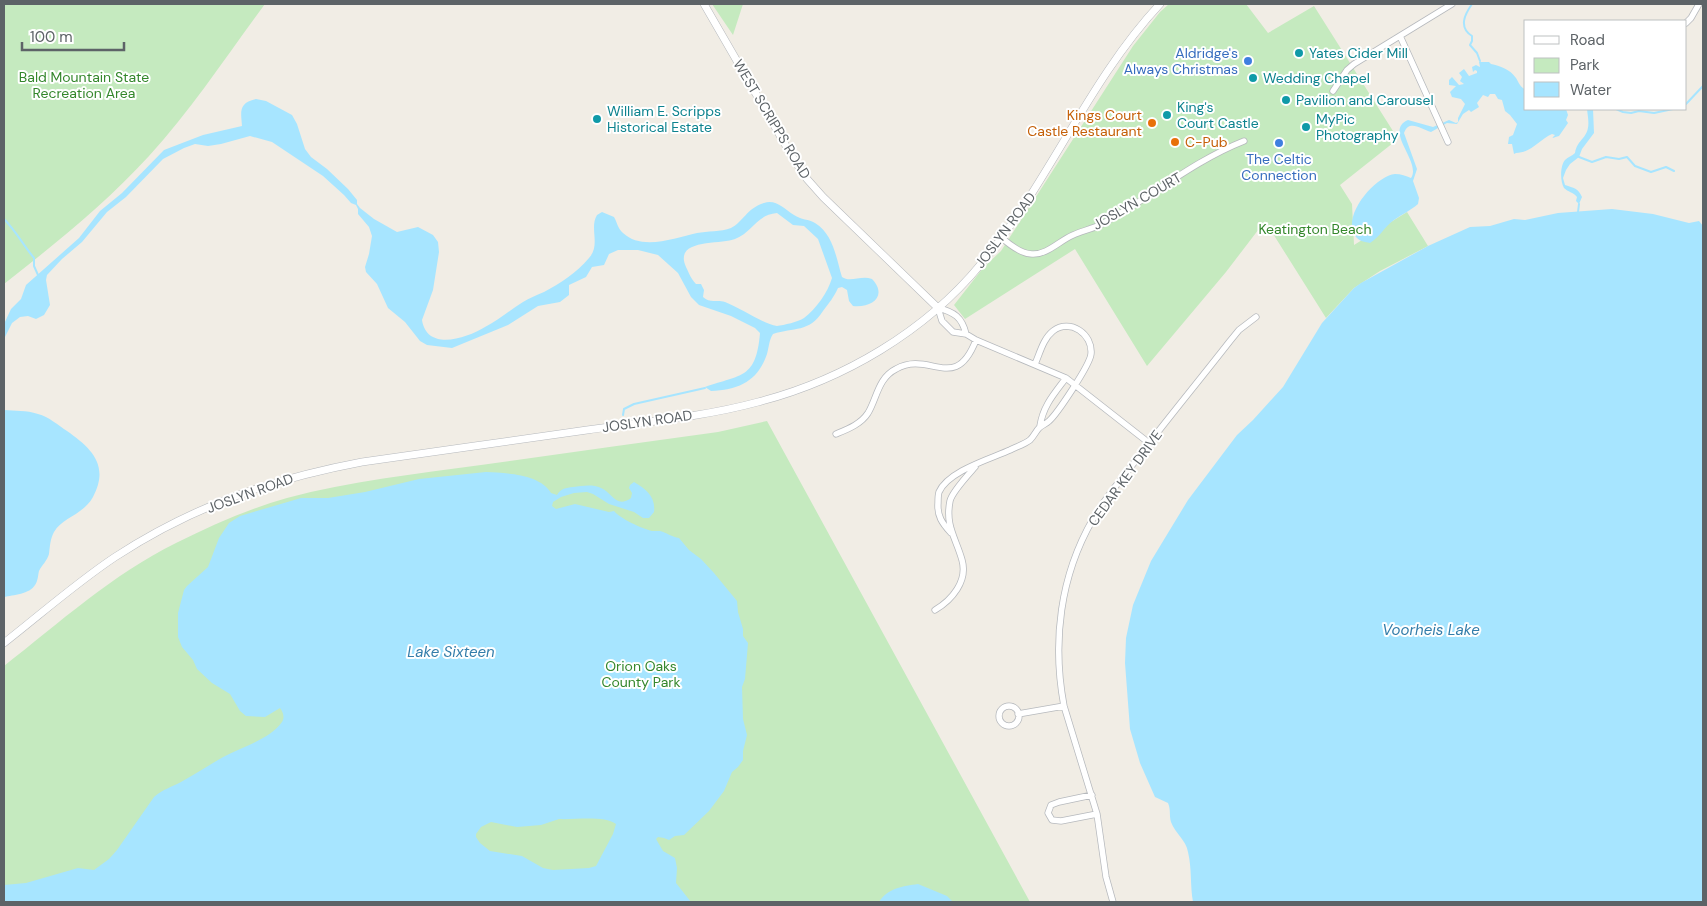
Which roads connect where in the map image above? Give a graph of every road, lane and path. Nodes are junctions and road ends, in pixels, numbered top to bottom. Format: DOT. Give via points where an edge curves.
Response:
graph roads {
  1 [pos="704,4"];
  2 [pos="1160,4"];
  3 [pos="1452,4"];
  4 [pos="1699,4"];
  5 [pos="1687,22"];
  6 [pos="1400,36"];
  7 [pos="1332,90"];
  8 [pos="1244,141"];
  9 [pos="1448,142"];
  10 [pos="1002,238"];
  11 [pos="938,308"];
  12 [pos="1256,317"];
  13 [pos="966,334"];
  14 [pos="976,340"];
  15 [pos="1035,364"];
  16 [pos="1066,378"];
  17 [pos="1076,384"];
  18 [pos="1040,426"];
  19 [pos="836,434"];
  20 [pos="1149,443"];
  21 [pos="976,465"];
  22 [pos="951,533"];
  23 [pos="935,610"];
  24 [pos="4,643"];
  25 [pos="1064,706"];
  26 [pos="1018,714"];
  27 [pos="1092,795"];
  28 [pos="1097,814"];
  29 [pos="1113,902"];
  1 -- 11 [label="street, WEST SCRIPPS ROAD" via="807,179"];
  2 -- 10 [label="street, JOSLYN ROAD" via="1097,88 1038,186"];
  3 -- 6 [label="street"];
  4 -- 5 [label="street"];
  6 -- 7 [label="street" via="1347,70"];
  6 -- 9 [label="street"];
  8 -- 10 [label="street, JOSLYN COURT" via="1103,224 1073,235 1046,252 1028,254"];
  10 -- 11 [label="street, JOSLYN ROAD"];
  11 -- 13 [label="street, WEST SCRIPPS ROAD" via="951,311 963,323"];
  11 -- 13 [label="street, WEST SCRIPPS ROAD" via="942,321 953,332"];
  11 -- 24 [label="street, JOSLYN ROAD" via="906,333 858,362 806,387 755,403 660,420 362,462 253,488 191,514 134,545"];
  12 -- 20 [label="street, CEDAR KEY DRIVE" via="1230,341"];
  13 -- 14 [label="street, WEST SCRIPPS ROAD"];
  14 -- 15 [label="street, WEST SCRIPPS ROAD"];
  14 -- 19 [label="street" via="962,364 952,368 918,365 895,369 878,387 863,419"];
  15 -- 16 [label="street, WEST SCRIPPS ROAD"];
  15 -- 17 [label="street" via="1052,332 1064,326 1080,330 1091,346 1091,356"];
  16 -- 17 [label="street, WEST SCRIPPS ROAD"];
  16 -- 18 [label="street" via="1052,395"];
  17 -- 18 [label="street" via="1049,421"];
  17 -- 20 [label="street, WEST SCRIPPS ROAD"];
  18 -- 21 [label="street" via="1030,440"];
  20 -- 25 [label="street, CEDAR KEY DRIVE" via="1093,518 1066,582 1061,605 1058,661"];
  21 -- 22 [label="street" via="950,498"];
  21 -- 22 [label="street" via="945,483 938,493 938,513 942,524"];
  22 -- 23 [label="street" via="963,561 963,573 958,588 947,603"];
  25 -- 26 [label="street"];
  25 -- 27 [label="street, CEDAR KEY DRIVE"];
  27 -- 28 [label="street, CEDAR KEY DRIVE"];
  27 -- 28 [label="street" via="1059,802 1051,806 1048,813 1052,820 1061,821"];
  28 -- 29 [label="street, CEDAR KEY DRIVE"];
}
